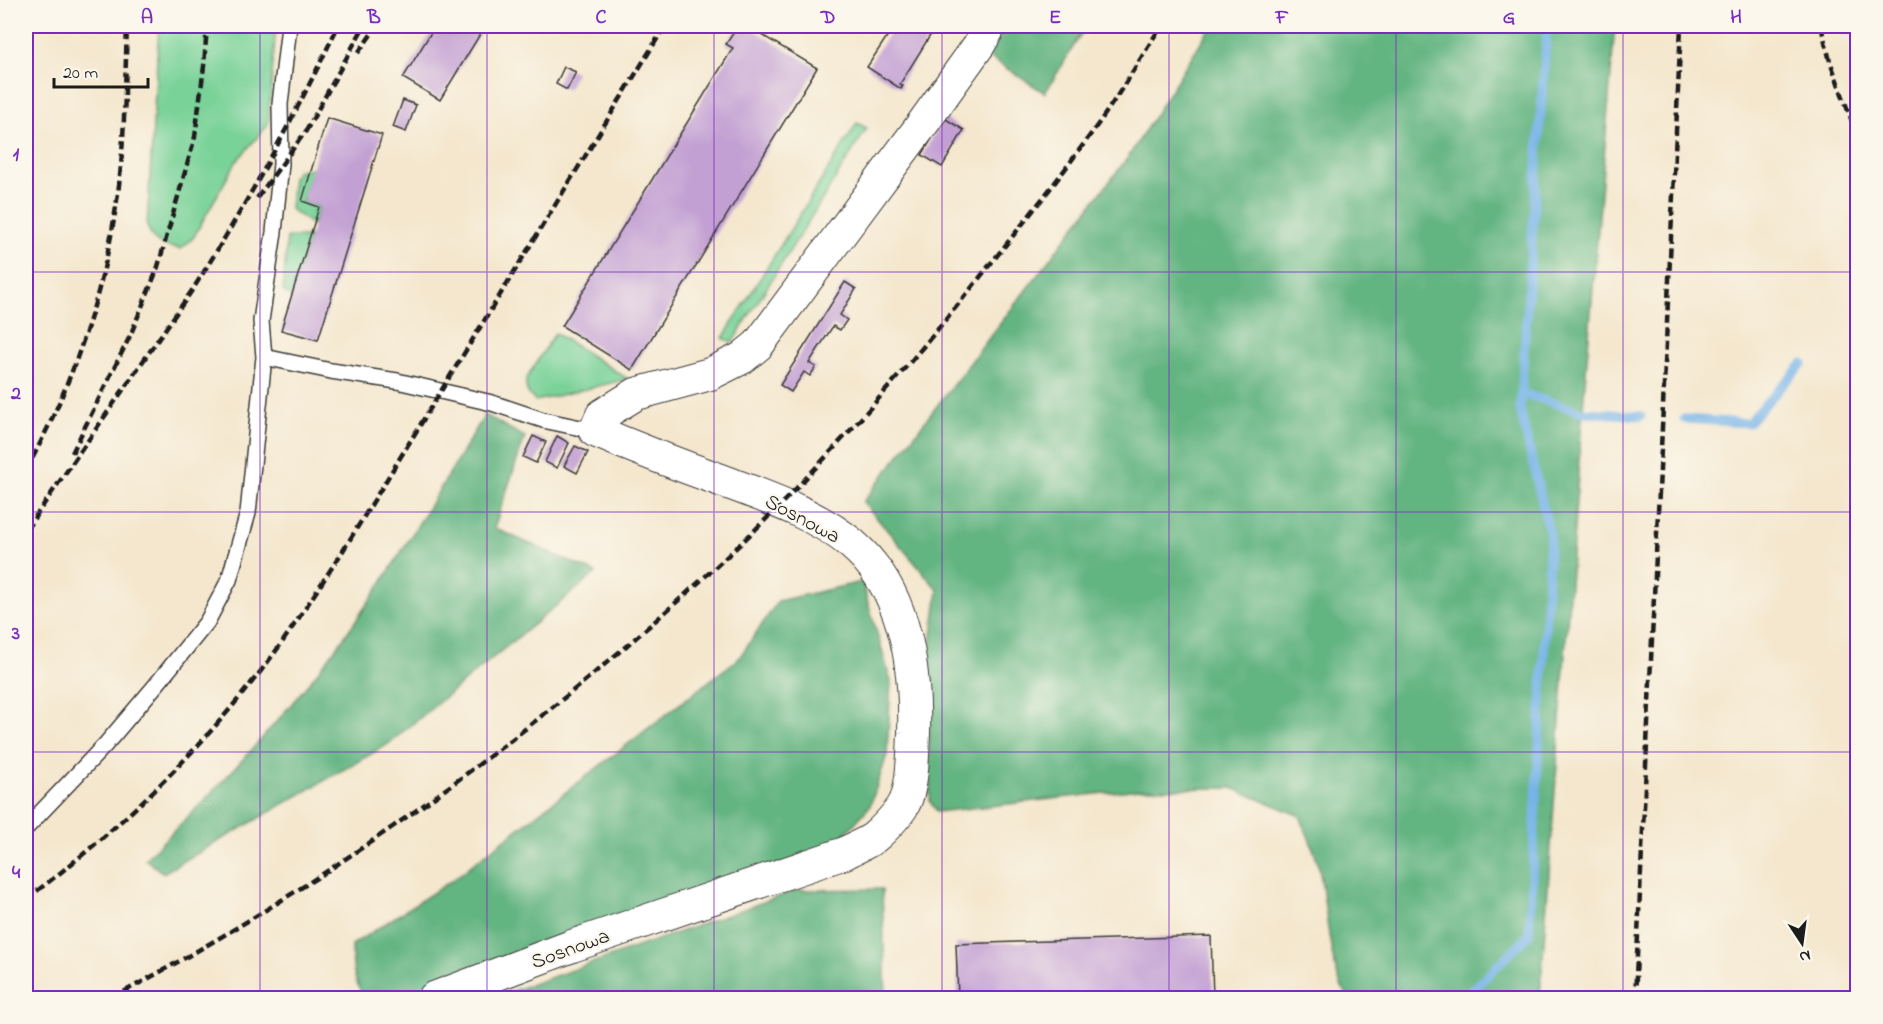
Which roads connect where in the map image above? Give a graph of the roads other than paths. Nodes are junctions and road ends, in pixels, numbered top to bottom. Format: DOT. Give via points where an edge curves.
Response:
graph roads {
  1 [pos="289,26"];
  2 [pos="990,26"];
  3 [pos="264,357"];
  4 [pos="595,431"];
  5 [pos="26,828"];
  6 [pos="434,999"];
  1 -- 3 [label="lane" via="280,104 279,187 261,321"];
  2 -- 4 [label="street" via="759,345 710,374 636,394 602,415"];
  3 -- 4 [label="lane" via="397,381"];
  3 -- 5 [label="lane" via="248,513 229,580 207,622 156,685"];
  4 -- 6 [label="street, Sosnowa" via="790,509 852,544 869,562 884,582 899,615 913,677 913,753 904,804 876,836 845,853 572,946"];
}
